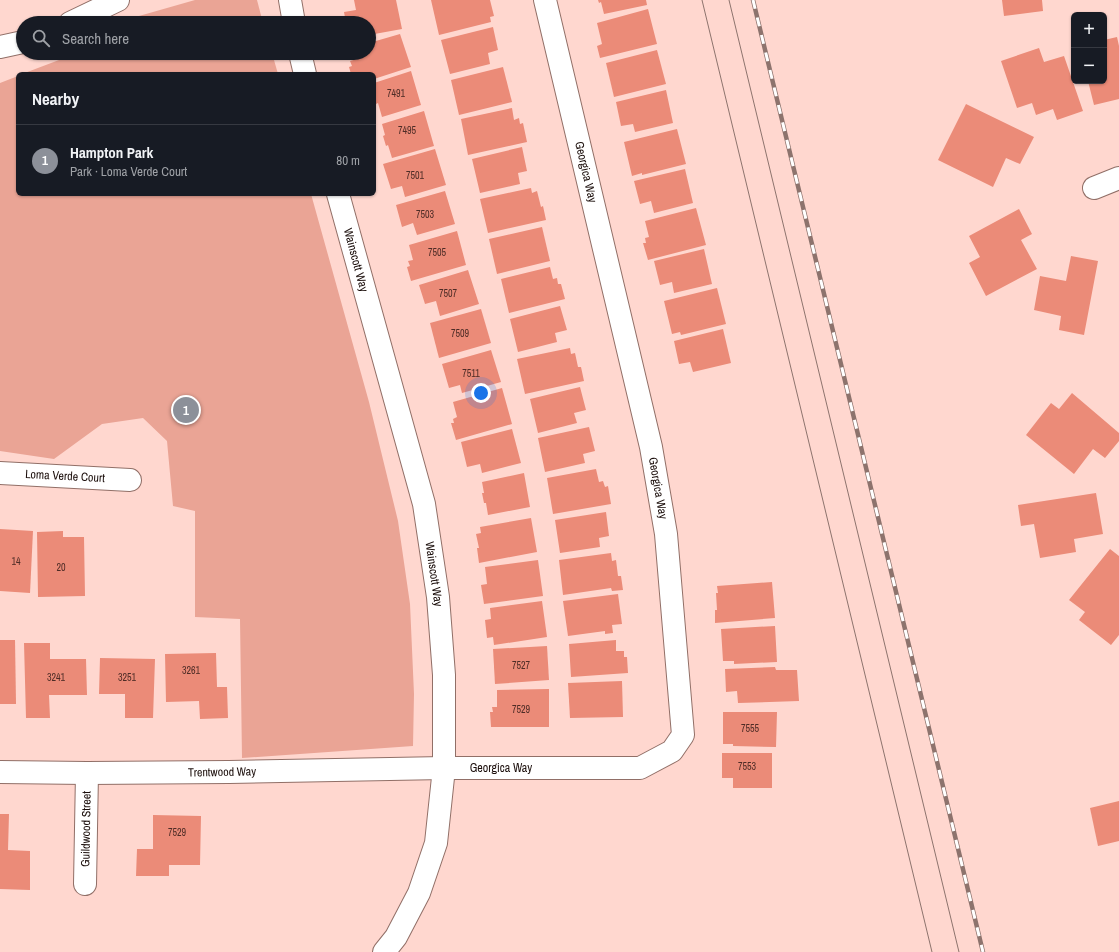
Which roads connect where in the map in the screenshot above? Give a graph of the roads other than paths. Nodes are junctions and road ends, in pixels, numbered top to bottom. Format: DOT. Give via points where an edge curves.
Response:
graph roads {
  1 [pos="118,0"];
  2 [pos="290,0"];
  3 [pos="545,0"];
  4 [pos="85,16"];
  5 [pos="293,16"];
  6 [pos="16,44"];
  7 [pos="0,47"];
  8 [pos="302,60"];
  9 [pos="305,72"];
  10 [pos="1119,178"];
  11 [pos="1094,188"];
  12 [pos="339,196"];
  13 [pos="0,473"];
  14 [pos="130,480"];
  15 [pos="444,768"];
  16 [pos="0,772"];
  17 [pos="87,773"];
  18 [pos="85,884"];
  19 [pos="384,952"];
  1 -- 4 [label="street"];
  2 -- 5 [label="street"];
  3 -- 15 [label="street, Georgica Way" via="651,447 666,534 683,735 672,751 640,768"];
  6 -- 7 [label="street"];
  8 -- 9 [label="street"];
  10 -- 11 [label="street"];
  12 -- 15 [label="street, Wainscott Way" via="424,504 438,597 443,660"];
  13 -- 14 [label="street, Loma Verde Court"];
  15 -- 17 [label="street, Trentwood Way"];
  15 -- 19 [label="street, Wainscott Way" via="436,843 419,893 396,937"];
  16 -- 17 [label="street, Trentwood Way"];
  17 -- 18 [label="street, Guildwood Street"];
}
